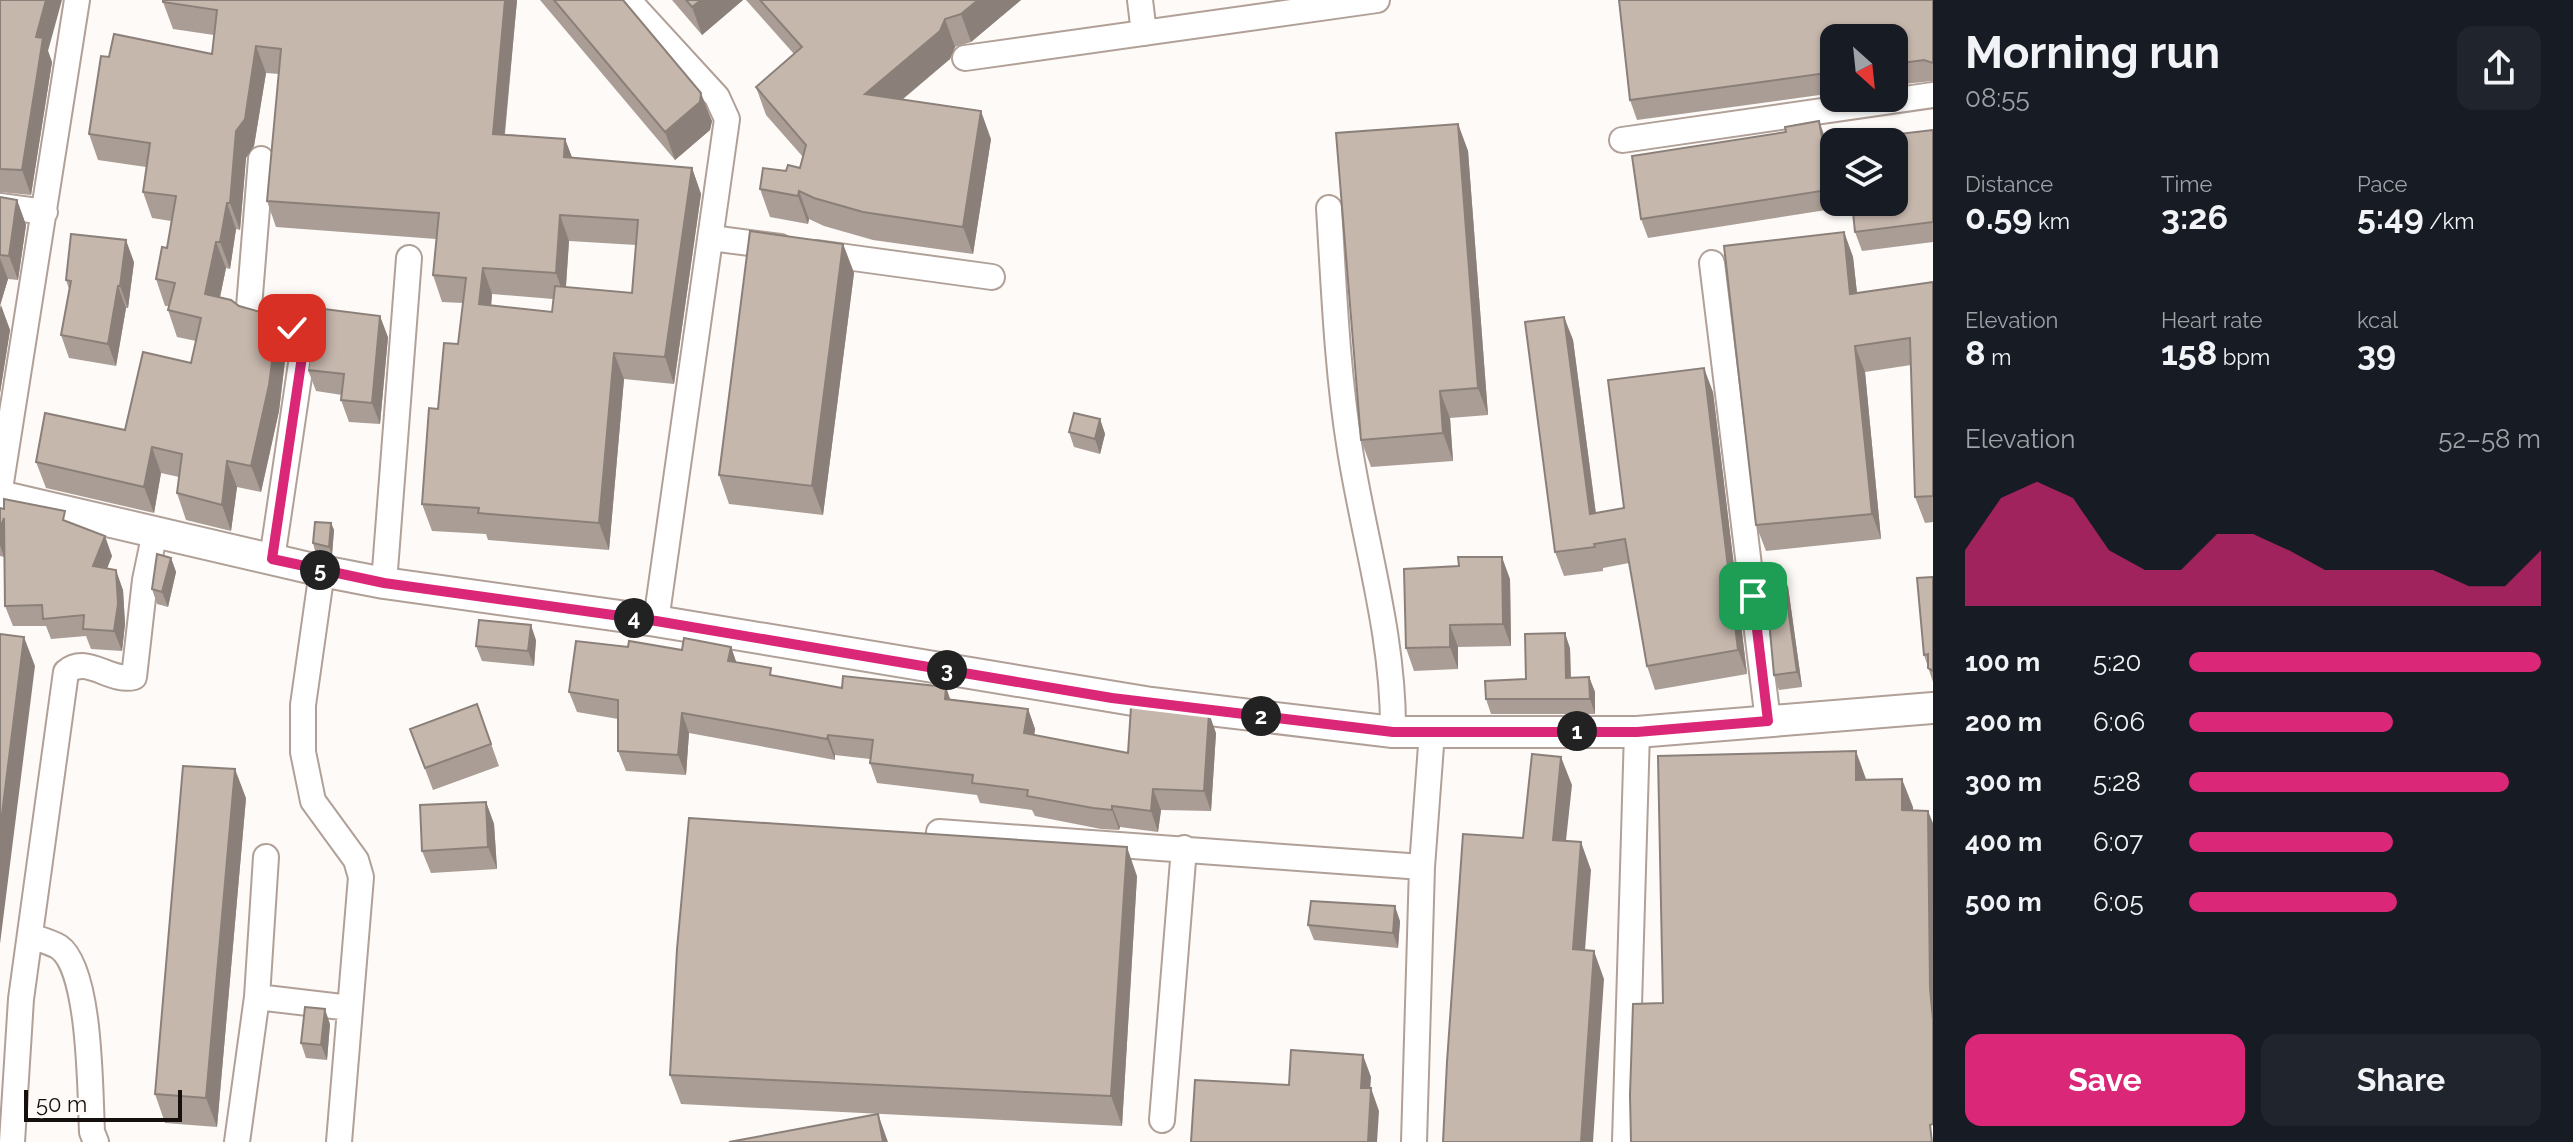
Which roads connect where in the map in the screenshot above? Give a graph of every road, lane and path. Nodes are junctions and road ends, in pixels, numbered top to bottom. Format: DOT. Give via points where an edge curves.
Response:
graph roads {
  1 [pos="77,0"];
  2 [pos="628,0"];
  3 [pos="1140,0"];
  4 [pos="1377,0"];
  5 [pos="1144,33"];
  6 [pos="965,58"];
  7 [pos="1933,95"];
  8 [pos="1622,140"];
  9 [pos="261,159"];
  10 [pos="0,206"];
  11 [pos="1329,208"];
  12 [pos="45,212"];
  13 [pos="711,238"];
  14 [pos="409,258"];
  15 [pos="1712,263"];
  16 [pos="992,277"];
  17 [pos="0,489"];
  18 [pos="0,496"];
  19 [pos="155,532"];
  20 [pos="272,559"];
  21 [pos="322,571"];
  22 [pos="384,583"];
  23 [pos="656,621"];
  24 [pos="1933,708"];
  25 [pos="1768,721"];
  26 [pos="1393,732"];
  27 [pos="1432,732"];
  28 [pos="1637,732"];
  29 [pos="939,832"];
  30 [pos="1184,848"];
  31 [pos="266,857"];
  32 [pos="1422,867"];
  33 [pos="30,936"];
  34 [pos="257,997"];
  35 [pos="11,998"];
  36 [pos="350,1008"];
  37 [pos="1162,1120"];
  38 [pos="12,1142"];
  39 [pos="96,1142"];
  40 [pos="237,1142"];
  41 [pos="339,1142"];
  42 [pos="1414,1142"];
  43 [pos="1625,1142"];
  1 -- 12 [label="street"];
  2 -- 13 [label="street" via="717,97 727,119"];
  3 -- 5 [label="street"];
  4 -- 5 [label="street"];
  5 -- 6 [label="street"];
  7 -- 8 [label="street"];
  9 -- 20 [label="street" via="249,307 259,321 297,330 303,350"];
  10 -- 12 [label="street"];
  11 -- 26 [label="street" via="1342,389 1385,630"];
  12 -- 17 [label="street"];
  13 -- 16 [label="street"];
  13 -- 23 [label="street"];
  14 -- 22 [label="street"];
  15 -- 25 [label="street"];
  18 -- 19 [label="main road"];
  19 -- 20 [label="main road"];
  19 -- 33 [label="street" via="134,677 82,665 66,672"];
  20 -- 21 [label="main road"];
  21 -- 22 [label="main road"];
  21 -- 36 [label="street" via="303,705 303,752 313,801 356,860 361,877"];
  22 -- 23 [label="main road"];
  23 -- 26 [label="main road" via="1125,700"];
  24 -- 25 [label="main road"];
  25 -- 28 [label="main road"];
  26 -- 27 [label="main road"];
  27 -- 28 [label="main road"];
  27 -- 32 [label="street"];
  28 -- 43 [label="street"];
  29 -- 30 [label="street"];
  30 -- 32 [label="street"];
  30 -- 37 [label="street"];
  31 -- 34 [label="street"];
  32 -- 42 [label="street"];
  33 -- 35 [label="street"];
  33 -- 39 [label="street" via="60,947 78,981"];
  34 -- 36 [label="street"];
  34 -- 40 [label="street"];
  35 -- 38 [label="street"];
  36 -- 41 [label="street"];
}
